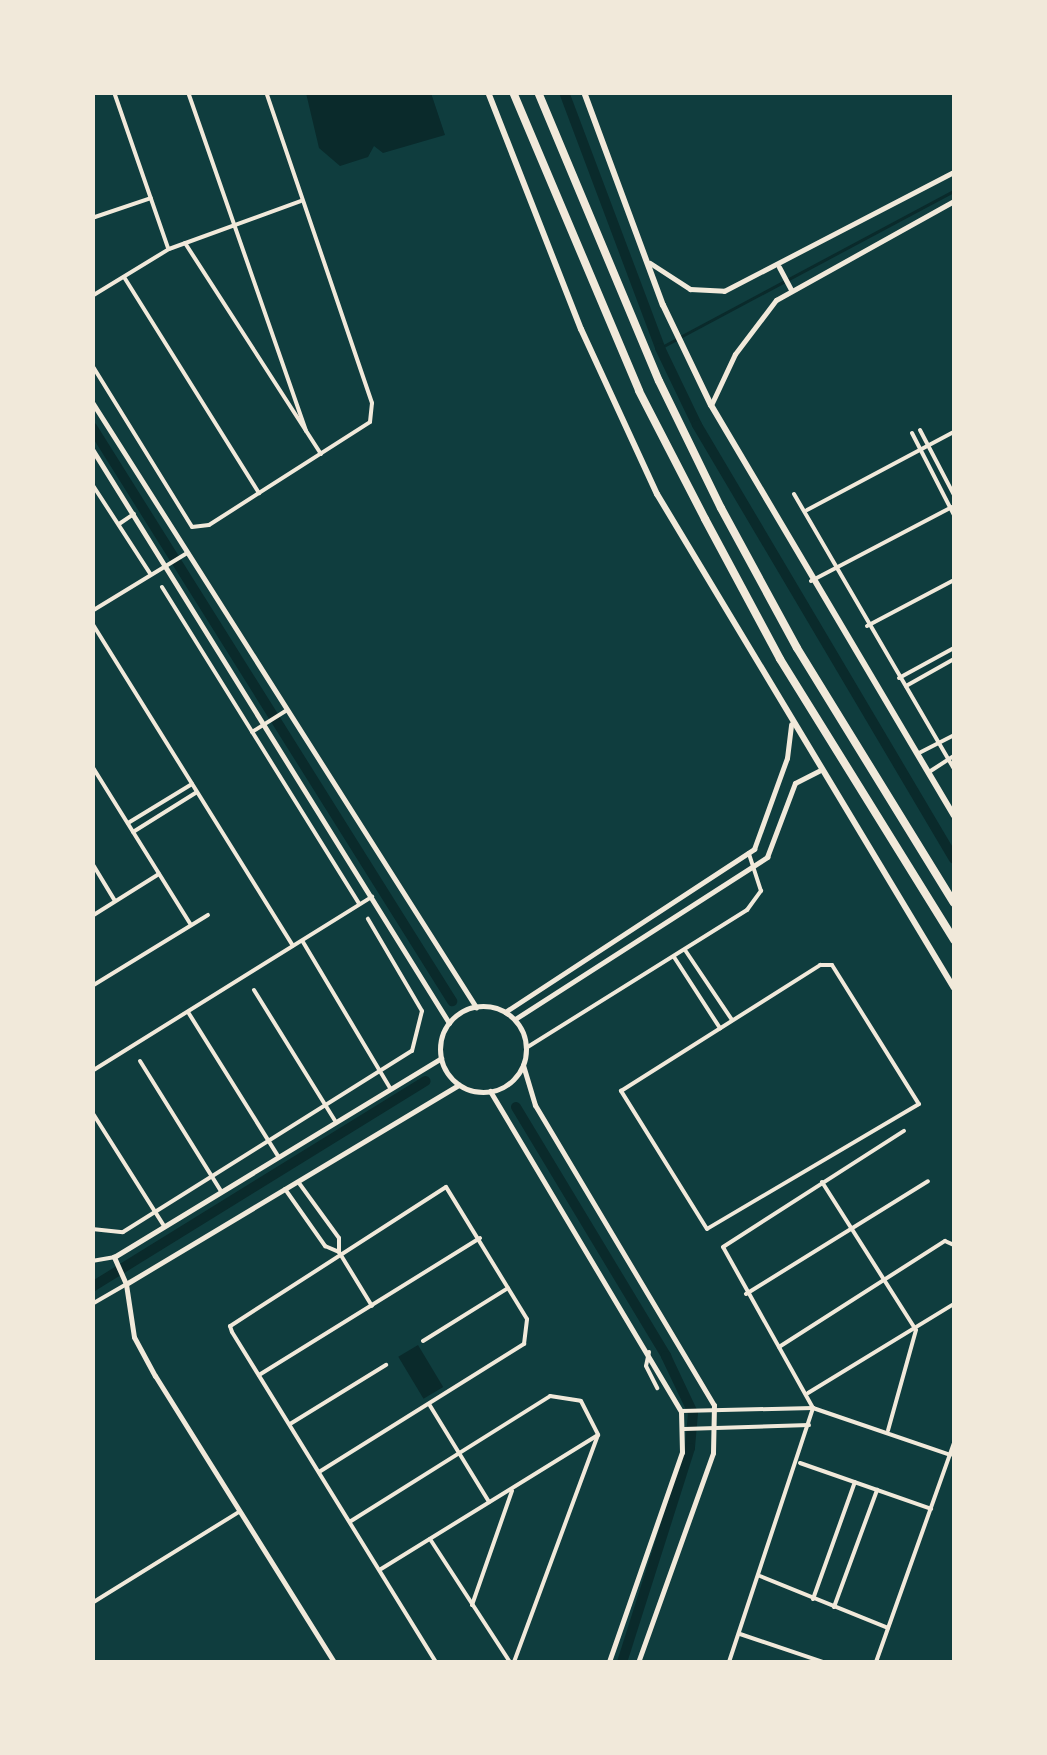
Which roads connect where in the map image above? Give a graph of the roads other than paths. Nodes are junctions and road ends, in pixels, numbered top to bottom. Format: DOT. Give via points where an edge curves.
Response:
graph roads {
  1 [pos="114,92"];
  2 [pos="188,92"];
  3 [pos="266,92"];
  4 [pos="488,92"];
  5 [pos="513,92"];
  6 [pos="538,92"];
  7 [pos="584,92"];
  8 [pos="954,172"];
  9 [pos="151,198"];
  10 [pos="954,200"];
  11 [pos="301,201"];
  12 [pos="92,218"];
  13 [pos="235,224"];
  14 [pos="185,242"];
  15 [pos="169,249"];
  16 [pos="646,258"];
  17 [pos="779,266"];
  18 [pos="124,277"];
  19 [pos="791,290"];
  20 [pos="92,296"];
  21 [pos="92,365"];
  22 [pos="92,402"];
  23 [pos="711,405"];
  24 [pos="306,430"];
  25 [pos="920,430"];
  26 [pos="954,432"];
  27 [pos="912,434"];
  28 [pos="928,446"];
  29 [pos="92,449"];
  30 [pos="920,450"];
  31 [pos="321,454"];
  32 [pos="92,484"];
  33 [pos="260,494"];
  34 [pos="794,494"];
  35 [pos="954,495"];
  36 [pos="953,507"];
  37 [pos="807,510"];
  38 [pos="134,514"];
  39 [pos="954,515"];
  40 [pos="118,524"];
  41 [pos="185,554"];
  42 [pos="168,564"];
  43 [pos="836,568"];
  44 [pos="151,575"];
  45 [pos="954,580"];
  46 [pos="812,581"];
  47 [pos="162,587"];
  48 [pos="92,611"];
  49 [pos="92,623"];
  50 [pos="867,626"];
  51 [pos="954,648"];
  52 [pos="954,659"];
  53 [pos="899,678"];
  54 [pos="904,687"];
  55 [pos="283,713"];
  56 [pos="268,722"];
  57 [pos="791,724"];
  58 [pos="252,732"];
  59 [pos="954,735"];
  60 [pos="940,744"];
  61 [pos="917,754"];
  62 [pos="952,758"];
  63 [pos="954,769"];
  64 [pos="93,770"];
  65 [pos="819,771"];
  66 [pos="928,772"];
  67 [pos="192,784"];
  68 [pos="197,792"];
  69 [pos="954,816"];
  70 [pos="323,817"];
  71 [pos="128,823"];
  72 [pos="310,826"];
  73 [pos="133,832"];
  74 [pos="749,853"];
  75 [pos="92,863"];
  76 [pos="756,864"];
  77 [pos="159,874"];
  78 [pos="687,894"];
  79 [pos="372,897"];
  80 [pos="116,901"];
  81 [pos="954,903"];
  82 [pos="359,904"];
  83 [pos="693,904"];
  84 [pos="668,906"];
  85 [pos="208,914"];
  86 [pos="92,916"];
  87 [pos="674,917"];
  88 [pos="368,918"];
  89 [pos="191,926"];
  90 [pos="302,940"];
  91 [pos="954,940"];
  92 [pos="294,946"];
  93 [pos="685,950"];
  94 [pos="674,958"];
  95 [pos="92,986"];
  96 [pos="954,988"];
  97 [pos="254,990"];
  98 [pos="476,1007"];
  99 [pos="188,1012"];
  100 [pos="506,1012"];
  101 [pos="514,1019"];
  102 [pos="732,1020"];
  103 [pos="449,1024"];
  104 [pos="720,1028"];
  105 [pos="526,1048"];
  106 [pos="441,1058"];
  107 [pos="140,1061"];
  108 [pos="523,1065"];
  109 [pos="92,1072"];
  110 [pos="380,1072"];
  111 [pos="459,1084"];
  112 [pos="390,1088"];
  113 [pos="490,1092"];
  114 [pos="326,1106"];
  115 [pos="92,1112"];
  116 [pos="336,1122"];
  117 [pos="904,1131"];
  118 [pos="269,1142"];
  119 [pos="278,1156"];
  120 [pos="212,1178"];
  121 [pos="298,1181"];
  122 [pos="928,1181"];
  123 [pos="822,1182"];
  124 [pos="285,1189"];
  125 [pos="221,1192"];
  126 [pos="156,1213"];
  127 [pos="164,1226"];
  128 [pos="851,1228"];
  129 [pos="92,1229"];
  130 [pos="480,1238"];
  131 [pos="953,1243"];
  132 [pos="339,1252"];
  133 [pos="114,1257"];
  134 [pos="92,1262"];
  135 [pos="884,1278"];
  136 [pos="125,1280"];
  137 [pos="510,1288"];
  138 [pos="746,1294"];
  139 [pos="92,1304"];
  140 [pos="954,1304"];
  141 [pos="372,1306"];
  142 [pos="916,1330"];
  143 [pos="423,1341"];
  144 [pos="779,1346"];
  145 [pos="650,1352"];
  146 [pos="386,1365"];
  147 [pos="258,1375"];
  148 [pos="657,1388"];
  149 [pos="808,1394"];
  150 [pos="428,1404"];
  151 [pos="813,1408"];
  152 [pos="763,1410"];
  153 [pos="685,1411"];
  154 [pos="712,1411"];
  155 [pos="290,1424"];
  156 [pos="764,1425"];
  157 [pos="810,1425"];
  158 [pos="713,1428"];
  159 [pos="688,1429"];
  160 [pos="888,1430"];
  161 [pos="598,1435"];
  162 [pos="954,1444"];
  163 [pos="459,1453"];
  164 [pos="950,1455"];
  165 [pos="800,1463"];
  166 [pos="319,1472"];
  167 [pos="855,1482"];
  168 [pos="513,1488"];
  169 [pos="877,1490"];
  170 [pos="489,1503"];
  171 [pos="931,1509"];
  172 [pos="239,1512"];
  173 [pos="351,1522"];
  174 [pos="430,1539"];
  175 [pos="380,1570"];
  176 [pos="760,1576"];
  177 [pos="813,1600"];
  178 [pos="92,1603"];
  179 [pos="472,1605"];
  180 [pos="834,1607"];
  181 [pos="888,1628"];
  182 [pos="740,1634"];
  183 [pos="334,1662"];
  184 [pos="436,1662"];
  185 [pos="512,1662"];
  186 [pos="608,1662"];
  187 [pos="638,1662"];
  188 [pos="729,1662"];
  189 [pos="823,1662"];
  190 [pos="876,1662"];
  1 -- 9 [label="street"];
  2 -- 13 [label="street"];
  3 -- 11 [label="street"];
  4 -- 57 [label="main road" via="624,424"];
  5 -- 91 [label="highway" via="639,390 705,519 780,659"];
  6 -- 81 [label="highway" via="659,381 721,508 797,648"];
  7 -- 16 [label="main road"];
  8 -- 17 [label="street"];
  9 -- 12 [label="street"];
  9 -- 15 [label="street"];
  10 -- 19 [label="street"];
  11 -- 13 [label="street"];
  11 -- 31 [label="street" via="374,410 370,422"];
  13 -- 14 [label="street"];
  13 -- 24 [label="street"];
  14 -- 15 [label="street"];
  14 -- 24 [label="street"];
  15 -- 18 [label="street"];
  16 -- 17 [label="street" via="675,283 706,292"];
  16 -- 23 [label="main road"];
  17 -- 19 [label="street"];
  18 -- 20 [label="street"];
  18 -- 33 [label="street"];
  19 -- 23 [label="street" via="758,318"];
  21 -- 33 [label="street" via="192,527 209,525"];
  22 -- 41 [label="street"];
  23 -- 46 [label="main road"];
  24 -- 31 [label="street"];
  25 -- 28 [label="street"];
  26 -- 28 [label="street"];
  27 -- 30 [label="street"];
  28 -- 30 [label="street"];
  28 -- 35 [label="street"];
  29 -- 38 [label="street"];
  30 -- 36 [label="street"];
  30 -- 37 [label="street"];
  31 -- 33 [label="street"];
  32 -- 40 [label="street"];
  34 -- 37 [label="street"];
  36 -- 39 [label="street"];
  36 -- 43 [label="street"];
  37 -- 43 [label="street"];
  38 -- 40 [label="street"];
  38 -- 42 [label="street"];
  40 -- 44 [label="street"];
  41 -- 42 [label="street"];
  41 -- 55 [label="street"];
  42 -- 44 [label="street"];
  42 -- 56 [label="street"];
  43 -- 46 [label="street"];
  43 -- 50 [label="street"];
  44 -- 48 [label="street"];
  45 -- 50 [label="street"];
  46 -- 61 [label="main road"];
  47 -- 58 [label="street"];
  49 -- 67 [label="street"];
  50 -- 53 [label="street"];
  51 -- 53 [label="street"];
  52 -- 54 [label="street"];
  53 -- 54 [label="street"];
  54 -- 60 [label="street"];
  55 -- 56 [label="street"];
  55 -- 98 [label="street"];
  56 -- 58 [label="street"];
  56 -- 70 [label="street"];
  57 -- 65 [label="main road"];
  57 -- 74 [label="street" via="763,833"];
  58 -- 72 [label="street"];
  59 -- 60 [label="street"];
  60 -- 61 [label="street"];
  60 -- 62 [label="street"];
  61 -- 66 [label="main road"];
  62 -- 63 [label="street"];
  62 -- 66 [label="street"];
  64 -- 71 [label="street"];
  65 -- 76 [label="street" via="796,783 772,850"];
  65 -- 96 [label="main road"];
  66 -- 69 [label="main road"];
  67 -- 68 [label="street"];
  67 -- 71 [label="street"];
  68 -- 73 [label="street"];
  68 -- 92 [label="street"];
  70 -- 72 [label="street"];
  70 -- 79 [label="street"];
  71 -- 73 [label="street"];
  72 -- 82 [label="street"];
  73 -- 77 [label="street"];
  74 -- 76 [label="street"];
  74 -- 78 [label="street"];
  75 -- 80 [label="street"];
  76 -- 83 [label="street"];
  76 -- 93 [label="street" via="756,902"];
  77 -- 80 [label="street"];
  77 -- 89 [label="street"];
  78 -- 83 [label="street"];
  78 -- 84 [label="street"];
  79 -- 82 [label="street"];
  79 -- 103 [label="street"];
  80 -- 86 [label="street"];
  82 -- 90 [label="street"];
  83 -- 87 [label="street"];
  84 -- 87 [label="street"];
  84 -- 100 [label="street"];
  85 -- 89 [label="street"];
  87 -- 101 [label="street"];
  88 -- 110 [label="street" via="422,1011 412,1051"];
  89 -- 95 [label="street"];
  90 -- 92 [label="street"];
  90 -- 110 [label="street"];
  92 -- 99 [label="street"];
  93 -- 94 [label="street"];
  93 -- 102 [label="street"];
  94 -- 104 [label="street"];
  94 -- 105 [label="street"];
  97 -- 114 [label="street"];
  98 -- 100 [label="street"];
  98 -- 103 [label="street"];
  99 -- 109 [label="street"];
  99 -- 118 [label="street"];
  100 -- 101 [label="street"];
  101 -- 105 [label="street"];
  102 -- 104 [label="street"];
  102 -- 104 [label="street" via="832,964 919,1104 707,1229 620,1094"];
  103 -- 106 [label="street"];
  105 -- 108 [label="street"];
  106 -- 111 [label="street"];
  106 -- 112 [label="street"];
  107 -- 120 [label="street"];
  108 -- 113 [label="street"];
  108 -- 154 [label="street" via="535,1105"];
  110 -- 112 [label="street"];
  110 -- 114 [label="street"];
  111 -- 113 [label="street"];
  111 -- 121 [label="street"];
  112 -- 116 [label="street"];
  113 -- 145 [label="street"];
  114 -- 116 [label="street"];
  114 -- 118 [label="street"];
  115 -- 126 [label="street"];
  116 -- 119 [label="street"];
  117 -- 123 [label="street"];
  118 -- 119 [label="street"];
  118 -- 120 [label="street"];
  119 -- 125 [label="street"];
  120 -- 125 [label="street"];
  120 -- 126 [label="street"];
  121 -- 124 [label="street"];
  121 -- 132 [label="street" via="338,1238"];
  122 -- 128 [label="street"];
  123 -- 128 [label="street"];
  123 -- 138 [label="street" via="726,1243 722,1254"];
  124 -- 132 [label="street" via="325,1246"];
  124 -- 136 [label="street"];
  125 -- 127 [label="street"];
  126 -- 127 [label="street"];
  126 -- 129 [label="street" via="123,1232"];
  127 -- 133 [label="street"];
  128 -- 135 [label="street"];
  128 -- 138 [label="street"];
  130 -- 132 [label="street" via="446,1187"];
  130 -- 137 [label="street"];
  130 -- 141 [label="street"];
  131 -- 135 [label="street"];
  132 -- 141 [label="street"];
  132 -- 147 [label="street" via="233,1319 232,1332"];
  133 -- 134 [label="street"];
  133 -- 136 [label="street"];
  135 -- 142 [label="street"];
  135 -- 144 [label="street"];
  136 -- 139 [label="street"];
  136 -- 172 [label="street" via="134,1337"];
  137 -- 143 [label="street"];
  137 -- 150 [label="street" via="529,1328 520,1349"];
  138 -- 144 [label="street"];
  140 -- 142 [label="street"];
  141 -- 147 [label="street"];
  142 -- 149 [label="street"];
  142 -- 160 [label="street"];
  144 -- 149 [label="street"];
  145 -- 148 [label="street" via="646,1366"];
  145 -- 153 [label="street"];
  146 -- 155 [label="street"];
  147 -- 155 [label="street"];
  149 -- 151 [label="street"];
  150 -- 163 [label="street"];
  150 -- 166 [label="street"];
  151 -- 152 [label="street"];
  151 -- 157 [label="street"];
  151 -- 160 [label="street"];
  152 -- 154 [label="street"];
  152 -- 156 [label="street"];
  153 -- 154 [label="street"];
  153 -- 159 [label="street"];
  154 -- 158 [label="street"];
  155 -- 166 [label="street"];
  156 -- 157 [label="street"];
  156 -- 158 [label="street"];
  157 -- 165 [label="street"];
  158 -- 159 [label="street"];
  158 -- 187 [label="street"];
  159 -- 186 [label="street"];
  160 -- 164 [label="street"];
  161 -- 163 [label="street" via="580,1401 562,1394"];
  161 -- 168 [label="street"];
  161 -- 185 [label="street"];
  162 -- 164 [label="street"];
  163 -- 170 [label="street"];
  163 -- 173 [label="street"];
  164 -- 171 [label="street"];
  165 -- 167 [label="street"];
  165 -- 176 [label="street"];
  166 -- 173 [label="street"];
  167 -- 169 [label="street"];
  167 -- 177 [label="street"];
  168 -- 170 [label="street"];
  168 -- 179 [label="street"];
  169 -- 171 [label="street"];
  169 -- 180 [label="street"];
  170 -- 174 [label="street"];
  171 -- 181 [label="street"];
  172 -- 178 [label="street"];
  172 -- 183 [label="street"];
  173 -- 175 [label="street"];
  174 -- 175 [label="street"];
  174 -- 179 [label="street"];
  175 -- 184 [label="street"];
  176 -- 177 [label="street"];
  176 -- 182 [label="street"];
  177 -- 180 [label="street"];
  179 -- 185 [label="street"];
  180 -- 181 [label="street"];
  181 -- 190 [label="street"];
  182 -- 188 [label="street"];
  182 -- 189 [label="street"];
}
